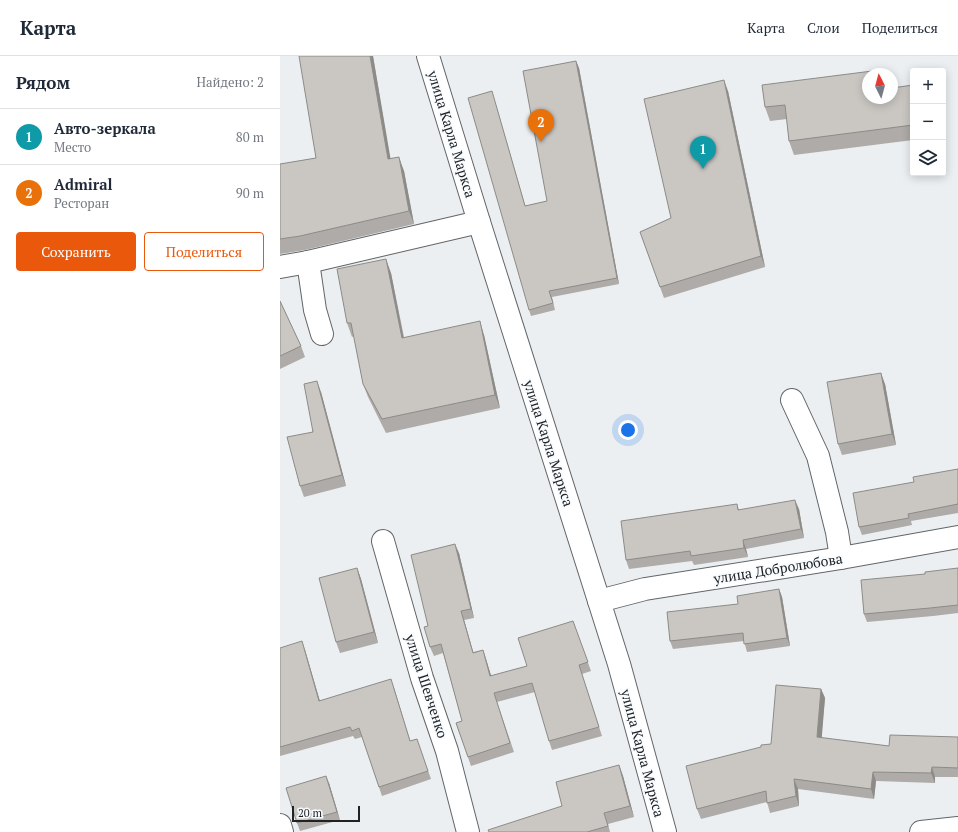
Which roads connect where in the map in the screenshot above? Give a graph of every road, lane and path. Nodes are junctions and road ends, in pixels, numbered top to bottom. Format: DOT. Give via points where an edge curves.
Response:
graph roads {
  1 [pos="428,56"];
  2 [pos="479,222"];
  3 [pos="308,262"];
  4 [pos="280,267"];
  5 [pos="322,334"];
  6 [pos="792,400"];
  7 [pos="958,537"];
  8 [pos="383,541"];
  9 [pos="841,558"];
  10 [pos="600,601"];
  11 [pos="280,825"];
  12 [pos="958,828"];
  13 [pos="282,832"];
  14 [pos="468,832"];
  15 [pos="665,832"];
  16 [pos="921,832"];
  1 -- 2 [label="street, улица Карла Маркса"];
  2 -- 3 [label="street"];
  2 -- 10 [label="street, улица Карла Маркса"];
  3 -- 4 [label="street"];
  3 -- 5 [label="street" via="315,310"];
  6 -- 9 [label="street" via="818,456"];
  7 -- 9 [label="street, улица Добролюбова"];
  8 -- 14 [label="street, улица Шевченко" via="422,678 447,752"];
  9 -- 10 [label="street, улица Добролюбова" via="645,589"];
  10 -- 15 [label="street, улица Карла Маркса"];
  11 -- 13 [label="street"];
  12 -- 16 [label="street"];
}
